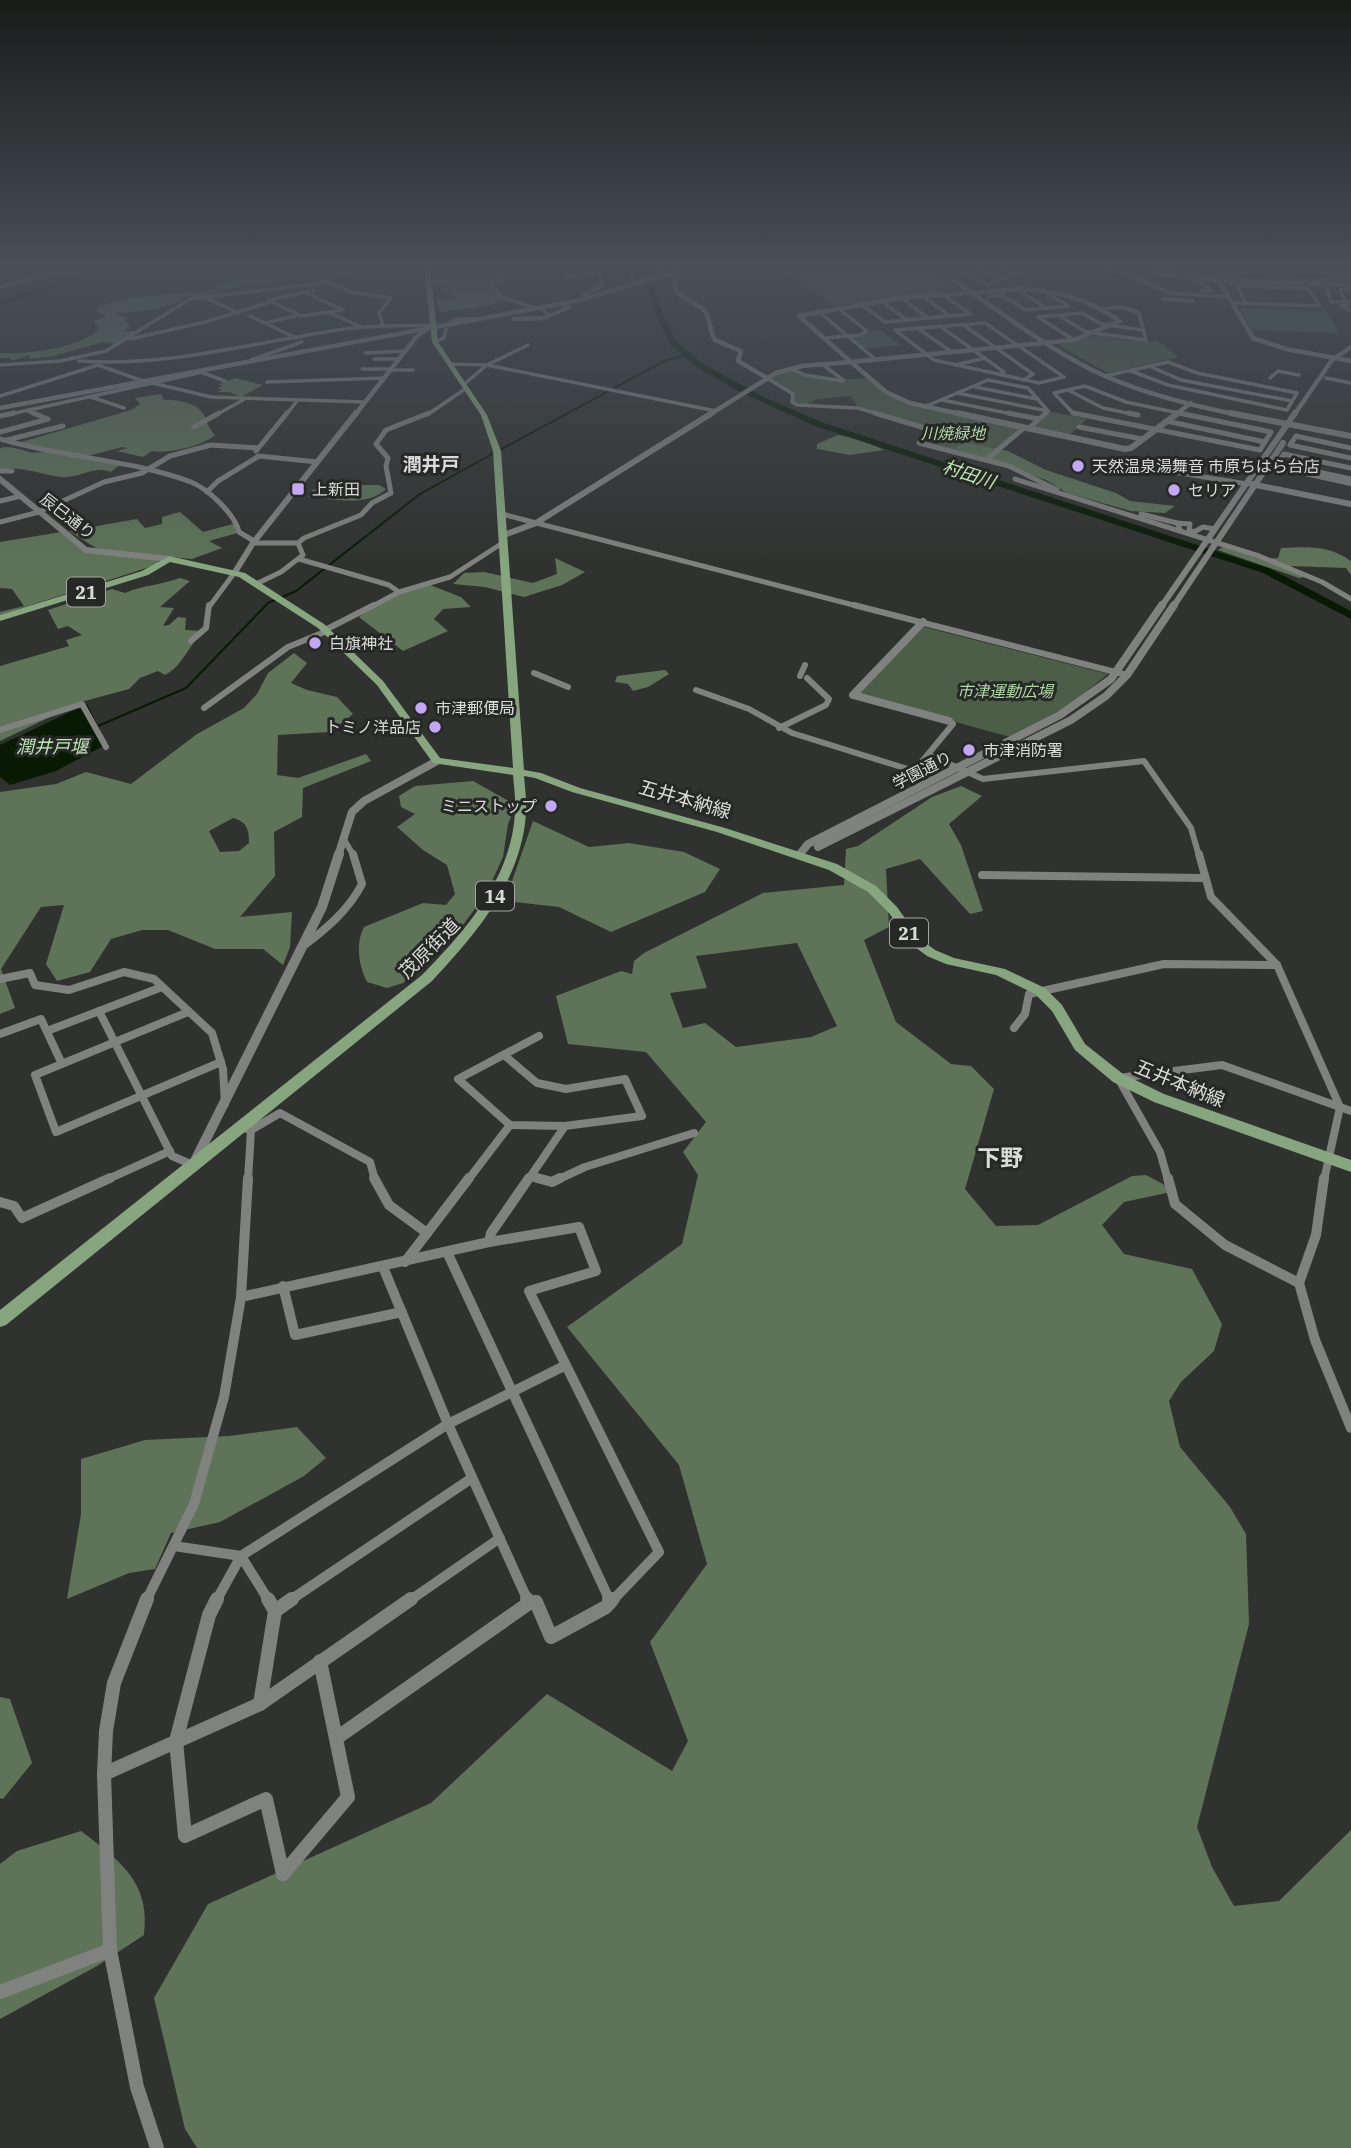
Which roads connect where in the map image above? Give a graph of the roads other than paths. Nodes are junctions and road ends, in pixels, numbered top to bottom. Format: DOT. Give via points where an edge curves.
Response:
graph roads {
  1 [pos="94,366"];
  2 [pos="101,366"];
  3 [pos="219,366"];
  4 [pos="228,366"];
  5 [pos="394,366"];
  6 [pos="450,366"];
  7 [pos="486,366"];
  8 [pos="493,366"];
  9 [pos="747,366"];
  10 [pos="804,366"];
  11 [pos="825,366"];
  12 [pos="856,366"];
  13 [pos="960,366"];
  14 [pos="996,366"];
  15 [pos="1022,366"];
  16 [pos="1048,366"];
  17 [pos="1088,366"];
  18 [pos="1149,366"];
  19 [pos="1179,366"];
  20 [pos="1332,366"];
  21 [pos="1333,366"];
  22 [pos="789,368"];
  23 [pos="362,369"];
  24 [pos="391,370"];
  25 [pos="413,370"];
  26 [pos="1131,371"];
  27 [pos="198,372"];
  28 [pos="999,375"];
  29 [pos="1105,376"];
  30 [pos="1272,376"];
  31 [pos="385,378"];
  32 [pos="767,378"];
  33 [pos="1326,378"];
  34 [pos="1224,379"];
  35 [pos="1024,380"];
  36 [pos="1294,380"];
  37 [pos="142,381"];
  38 [pos="225,381"];
  39 [pos="267,382"];
  40 [pos="155,383"];
  41 [pos="284,383"];
  42 [pos="1351,383"];
  43 [pos="187,386"];
  44 [pos="973,386"];
  45 [pos="1214,386"];
  46 [pos="464,387"];
  47 [pos="180,389"];
  48 [pos="276,389"];
  49 [pos="120,390"];
  50 [pos="206,390"];
  51 [pos="1068,390"];
  52 [pos="127,393"];
  53 [pos="957,393"];
  54 [pos="1205,393"];
  55 [pos="0,396"];
  56 [pos="90,397"];
  57 [pos="222,397"];
  58 [pos="236,398"];
  59 [pos="245,399"];
  60 [pos="1038,399"];
  61 [pos="942,400"];
  62 [pos="297,401"];
  63 [pos="1292,401"];
  64 [pos="365,402"];
  65 [pos="1191,403"];
  66 [pos="216,405"];
  67 [pos="1147,406"];
  68 [pos="0,407"];
  69 [pos="924,407"];
  70 [pos="124,408"];
  71 [pos="26,411"];
  72 [pos="716,411"];
  73 [pos="1048,411"];
  74 [pos="1179,413"];
  75 [pos="1138,415"];
  76 [pos="0,416"];
  77 [pos="1039,419"];
  78 [pos="1087,419"];
  79 [pos="1166,422"];
  80 [pos="1126,424"];
  81 [pos="1292,424"];
  82 [pos="63,426"];
  83 [pos="1079,426"];
  84 [pos="194,427"];
  85 [pos="1026,428"];
  86 [pos="1156,430"];
  87 [pos="0,432"];
  88 [pos="1351,436"];
  89 [pos="1067,437"];
  90 [pos="1142,439"];
  91 [pos="2,440"];
  92 [pos="1265,442"];
  93 [pos="258,448"];
  94 [pos="1351,448"];
  95 [pos="259,456"];
  96 [pos="1351,458"];
  97 [pos="986,460"];
  98 [pos="317,462"];
  99 [pos="1268,465"];
  100 [pos="1351,468"];
  101 [pos="1170,469"];
  102 [pos="148,470"];
  103 [pos="0,471"];
  104 [pos="12,471"];
  105 [pos="0,479"];
  106 [pos="1015,479"];
  107 [pos="1351,481"];
  108 [pos="1247,484"];
  109 [pos="1255,485"];
  110 [pos="207,492"];
  111 [pos="1059,493"];
  112 [pos="21,496"];
  113 [pos="0,501"];
  114 [pos="1351,503"];
  115 [pos="39,512"];
  116 [pos="1124,513"];
  117 [pos="502,514"];
  118 [pos="0,522"];
  119 [pos="536,523"];
  120 [pos="1177,523"];
  121 [pos="1215,529"];
  122 [pos="1181,531"];
  123 [pos="504,538"];
  124 [pos="253,542"];
  125 [pos="298,543"];
  126 [pos="169,559"];
  127 [pos="299,559"];
  128 [pos="1199,559"];
  129 [pos="235,572"];
  130 [pos="256,584"];
  131 [pos="399,592"];
  132 [pos="1351,599"];
  133 [pos="0,618"];
  134 [pos="923,622"];
  135 [pos="326,631"];
  136 [pos="191,641"];
  137 [pos="805,665"];
  138 [pos="534,673"];
  139 [pos="1116,673"];
  140 [pos="1127,675"];
  141 [pos="568,687"];
  142 [pos="696,690"];
  143 [pos="204,708"];
  144 [pos="949,721"];
  145 [pos="779,728"];
  146 [pos="0,730"];
  147 [pos="106,747"];
  148 [pos="997,747"];
  149 [pos="1008,753"];
  150 [pos="929,755"];
  151 [pos="437,761"];
  152 [pos="958,767"];
  153 [pos="519,771"];
  154 [pos="968,773"];
  155 [pos="343,838"];
  156 [pos="800,854"];
  157 [pos="982,875"];
  158 [pos="1204,878"];
  159 [pos="302,947"];
  160 [pos="1277,965"];
  161 [pos="0,979"];
  162 [pos="162,987"];
  163 [pos="1040,992"];
  164 [pos="99,1012"];
  165 [pos="188,1012"];
  166 [pos="1014,1028"];
  167 [pos="47,1031"];
  168 [pos="0,1034"];
  169 [pos="539,1036"];
  170 [pos="114,1042"];
  171 [pos="504,1055"];
  172 [pos="221,1062"];
  173 [pos="62,1064"];
  174 [pos="1118,1078"];
  175 [pos="142,1096"];
  176 [pos="225,1105"];
  177 [pos="1340,1107"];
  178 [pos="1351,1111"];
  179 [pos="510,1125"];
  180 [pos="565,1126"];
  181 [pos="247,1129"];
  182 [pos="694,1133"];
  183 [pos="170,1151"];
  184 [pos="1327,1158"];
  185 [pos="193,1166"];
  186 [pos="1351,1166"];
  187 [pos="532,1178"];
  188 [pos="0,1202"];
  189 [pos="427,1233"];
  190 [pos="489,1242"];
  191 [pos="447,1252"];
  192 [pos="405,1262"];
  193 [pos="383,1266"];
  194 [pos="1299,1283"];
  195 [pos="282,1286"];
  196 [pos="241,1297"];
  197 [pos="402,1312"];
  198 [pos="0,1320"];
  199 [pos="564,1366"];
  200 [pos="510,1393"];
  201 [pos="448,1424"];
  202 [pos="1351,1428"];
  203 [pos="472,1478"];
  204 [pos="500,1538"];
  205 [pos="174,1546"];
  206 [pos="241,1556"];
  207 [pos="610,1602"];
  208 [pos="529,1603"];
  209 [pos="275,1611"];
  210 [pos="320,1661"];
  211 [pos="260,1704"];
  212 [pos="338,1737"];
  213 [pos="176,1741"];
  214 [pos="104,1774"];
  215 [pos="110,1950"];
  216 [pos="0,1992"];
  217 [pos="156,2148"];
  1 -- 55 [label="street"];
  2 -- 37 [label="street"];
  3 -- 37 [label="street"];
  4 -- 27 [label="street"];
  5 -- 24 [label="street"];
  6 -- 46 [label="main road, 茂原街道 / 14"];
  7 -- 46 [label="street"];
  8 -- 72 [label="street"];
  9 -- 32 [label="street"];
  10 -- 22 [label="street"];
  11 -- 22 [label="street" via="844,381"];
  12 -- 69 [label="street" via="886,392"];
  13 -- 28 [label="street"];
  14 -- 28 [label="street" via="1004,372"];
  15 -- 35 [label="street" via="1033,374"];
  16 -- 35 [label="street" via="1064,377 1041,383"];
  17 -- 29 [label="street"];
  18 -- 26 [label="street"];
  18 -- 45 [label="street" via="1181,380"];
  19 -- 34 [label="street"];
  20 -- 81 [label="street"];
  21 -- 33 [label="street"];
  22 -- 32 [label="street"];
  23 -- 24 [label="street"];
  24 -- 25 [label="street"];
  24 -- 31 [label="street"];
  26 -- 29 [label="street"];
  26 -- 54 [label="street" via="1168,386"];
  27 -- 37 [label="street"];
  27 -- 38 [label="street"];
  27 -- 40 [label="street"];
  28 -- 35 [label="street"];
  29 -- 65 [label="street"];
  30 -- 36 [label="street"];
  31 -- 41 [label="street"];
  31 -- 64 [label="street"];
  32 -- 72 [label="street"];
  32 -- 97 [label="street" via="793,394 792,402 797,405 858,408 900,418 928,429 919,443"];
  33 -- 42 [label="street"];
  33 -- 81 [label="street"];
  34 -- 45 [label="street"];
  34 -- 63 [label="street" via="1297,393"];
  37 -- 40 [label="street"];
  37 -- 68 [label="street"];
  39 -- 41 [label="street"];
  40 -- 47 [label="street"];
  40 -- 49 [label="street"];
  41 -- 48 [label="street"];
  43 -- 47 [label="street"];
  44 -- 53 [label="street"];
  44 -- 60 [label="street"];
  44 -- 60 [label="street" via="988,380 1026,387"];
  45 -- 54 [label="street"];
  45 -- 63 [label="street"];
  46 -- 117 [label="main road, 茂原街道 / 14" via="495,441"];
  46 -- 125 [label="street" via="425,416 383,432 376,444 388,458 391,493 361,515"];
  47 -- 57 [label="street"];
  49 -- 52 [label="street"];
  49 -- 56 [label="street"];
  50 -- 57 [label="street"];
  51 -- 67 [label="street" via="1085,386"];
  51 -- 75 [label="street" via="1103,408"];
  51 -- 80 [label="street" via="1054,393 1073,413"];
  53 -- 61 [label="street"];
  53 -- 73 [label="street"];
  54 -- 63 [label="street" via="1287,410"];
  54 -- 65 [label="street"];
  56 -- 70 [label="street"];
  56 -- 71 [label="street"];
  57 -- 58 [label="street"];
  58 -- 59 [label="street"];
  58 -- 66 [label="street"];
  59 -- 62 [label="street"];
  59 -- 84 [label="street"];
  60 -- 73 [label="street"];
  61 -- 69 [label="street"];
  61 -- 77 [label="street"];
  62 -- 64 [label="street"];
  62 -- 93 [label="street"];
  64 -- 98 [label="street"];
  65 -- 74 [label="street"];
  65 -- 81 [label="street"];
  67 -- 74 [label="street"];
  67 -- 75 [label="street"];
  69 -- 85 [label="street"];
  71 -- 76 [label="street"];
  71 -- 87 [label="street" via="48,419"];
  72 -- 119 [label="street"];
  73 -- 77 [label="street"];
  74 -- 79 [label="street"];
  74 -- 92 [label="street" via="1271,432"];
  75 -- 80 [label="street"];
  77 -- 85 [label="street"];
  78 -- 83 [label="street"];
  79 -- 86 [label="street"];
  79 -- 92 [label="street"];
  80 -- 86 [label="street"];
  81 -- 88 [label="street"];
  81 -- 99 [label="street"];
  81 -- 108 [label="street"];
  82 -- 91 [label="street"];
  83 -- 89 [label="street"];
  83 -- 90 [label="street"];
  85 -- 89 [label="street"];
  85 -- 97 [label="street"];
  86 -- 90 [label="street"];
  86 -- 92 [label="street" via="1260,450"];
  89 -- 90 [label="street" via="1127,449"];
  91 -- 102 [label="street" via="43,452"];
  93 -- 95 [label="street" via="254,454"];
  93 -- 102 [label="street" via="211,445 165,457"];
  94 -- 96 [label="street" via="1296,436 1290,445"];
  95 -- 98 [label="street"];
  95 -- 110 [label="street"];
  97 -- 111 [label="street" via="1040,479"];
  98 -- 124 [label="street"];
  99 -- 107 [label="street"];
  99 -- 109 [label="street"];
  100 -- 107 [label="street" via="1284,454 1278,463"];
  101 -- 108 [label="street"];
  102 -- 110 [label="street" via="193,483"];
  102 -- 115 [label="street" via="104,482"];
  103 -- 104 [label="street"];
  105 -- 112 [label="street, 辰巳通り"];
  106 -- 111 [label="street"];
  108 -- 109 [label="street"];
  108 -- 121 [label="street"];
  109 -- 114 [label="street"];
  109 -- 128 [label="street"];
  110 -- 124 [label="street" via="239,532"];
  111 -- 116 [label="street"];
  112 -- 113 [label="street"];
  112 -- 115 [label="street, 辰巳通り"];
  115 -- 118 [label="street"];
  115 -- 126 [label="street, 辰巳通り" via="90,551"];
  116 -- 120 [label="street"];
  116 -- 122 [label="street"];
  117 -- 119 [label="street"];
  117 -- 123 [label="main road, 茂原街道 / 14"];
  119 -- 123 [label="street"];
  119 -- 134 [label="street"];
  120 -- 121 [label="street" via="1189,524 1194,532 1203,527"];
  120 -- 122 [label="street"];
  121 -- 128 [label="street"];
  122 -- 132 [label="street" via="1278,564"];
  123 -- 131 [label="street" via="450,577"];
  123 -- 153 [label="main road, 茂原街道 / 14"];
  124 -- 125 [label="street"];
  124 -- 129 [label="street"];
  125 -- 127 [label="street" via="303,555"];
  126 -- 129 [label="main road"];
  126 -- 133 [label="main road, 21" via="145,573"];
  127 -- 130 [label="street"];
  127 -- 131 [label="street" via="389,585"];
  128 -- 139 [label="street, 学園通り"];
  128 -- 140 [label="street"];
  129 -- 130 [label="main road"];
  129 -- 136 [label="street" via="209,605 206,628"];
  130 -- 135 [label="main road"];
  131 -- 135 [label="street"];
  134 -- 139 [label="street"];
  134 -- 144 [label="street" via="853,695"];
  135 -- 143 [label="street" via="288,647"];
  135 -- 151 [label="main road" via="380,683"];
  137 -- 145 [label="street" via="804,677 829,699 826,705"];
  138 -- 141 [label="street"];
  139 -- 140 [label="street"];
  139 -- 148 [label="street, 学園通り" via="1077,705"];
  140 -- 149 [label="street" via="1089,709"];
  142 -- 145 [label="street" via="748,709"];
  144 -- 150 [label="street" via="953,724"];
  145 -- 150 [label="street" via="915,771"];
  146 -- 147 [label="street" via="82,704"];
  148 -- 149 [label="street"];
  148 -- 152 [label="street, 学園通り"];
  149 -- 154 [label="street"];
  150 -- 152 [label="street"];
  151 -- 153 [label="main road, 五井本納線 / 21"];
  151 -- 155 [label="street" via="358,805"];
  152 -- 154 [label="street"];
  152 -- 156 [label="street, 学園通り" via="808,844"];
  153 -- 156 [label="main road, 五井本納線 / 21"];
  153 -- 181 [label="main road, 茂原街道 / 14" via="521,813 514,856 488,909 427,978"];
  154 -- 156 [label="street"];
  154 -- 158 [label="street" via="983,779 1144,761 1191,828"];
  155 -- 159 [label="street" via="322,907"];
  155 -- 159 [label="street" via="353,853 362,884 325,931"];
  156 -- 163 [label="main road, 五井本納線 / 21" via="872,889 915,941 931,953 1000,972"];
  157 -- 158 [label="street"];
  158 -- 160 [label="street" via="1211,897"];
  159 -- 176 [label="street"];
  160 -- 163 [label="street" via="1164,964"];
  160 -- 177 [label="street"];
  161 -- 162 [label="street" via="30,973 35,985 69,990 124,972 138,972"];
  162 -- 164 [label="street"];
  162 -- 165 [label="street"];
  163 -- 166 [label="street" via="1028,994 1025,1014"];
  163 -- 174 [label="main road, 五井本納線 / 21" via="1057,1008 1080,1047"];
  164 -- 167 [label="street"];
  164 -- 170 [label="street"];
  165 -- 170 [label="street"];
  165 -- 172 [label="street" via="212,1032"];
  167 -- 168 [label="street" via="41,1019"];
  167 -- 173 [label="street"];
  169 -- 171 [label="street"];
  170 -- 173 [label="street"];
  170 -- 175 [label="street"];
  171 -- 179 [label="street" via="458,1079"];
  171 -- 180 [label="street" via="537,1083 566,1089 625,1079 642,1116"];
  172 -- 175 [label="street"];
  172 -- 176 [label="street"];
  173 -- 175 [label="street" via="34,1075 56,1132"];
  174 -- 177 [label="street" via="1222,1065"];
  174 -- 184 [label="main road, 五井本納線 / 21" via="1159,1098"];
  174 -- 194 [label="street" via="1160,1152 1175,1204 1226,1245"];
  175 -- 183 [label="street"];
  176 -- 185 [label="street"];
  177 -- 178 [label="street"];
  177 -- 184 [label="street"];
  179 -- 180 [label="street"];
  179 -- 189 [label="street"];
  180 -- 187 [label="street"];
  181 -- 185 [label="main road, 茂原街道 / 14"];
  181 -- 189 [label="street" via="280,1113 370,1162 373,1183 384,1199"];
  181 -- 196 [label="street"];
  182 -- 187 [label="street" via="552,1182"];
  183 -- 185 [label="street"];
  183 -- 188 [label="street" via="22,1218 14,1206"];
  184 -- 186 [label="main road, 五井本納線 / 21"];
  184 -- 194 [label="street" via="1316,1236"];
  185 -- 198 [label="main road, 茂原街道 / 14"];
  187 -- 190 [label="street"];
  189 -- 192 [label="street"];
  190 -- 191 [label="street"];
  190 -- 199 [label="street" via="579,1227 596,1271 529,1291"];
  191 -- 192 [label="street"];
  191 -- 200 [label="street"];
  192 -- 193 [label="street"];
  193 -- 195 [label="street"];
  193 -- 197 [label="street"];
  194 -- 202 [label="street" via="1315,1340"];
  195 -- 196 [label="street"];
  195 -- 197 [label="street" via="295,1335"];
  196 -- 205 [label="street" via="207,1463"];
  197 -- 201 [label="street"];
  199 -- 200 [label="street"];
  199 -- 207 [label="street" via="659,1552"];
  200 -- 201 [label="street"];
  200 -- 207 [label="street"];
  201 -- 203 [label="street"];
  201 -- 206 [label="street"];
  203 -- 204 [label="street"];
  203 -- 209 [label="street"];
  204 -- 208 [label="street"];
  204 -- 210 [label="street"];
  205 -- 206 [label="street"];
  205 -- 214 [label="street" via="139,1616 114,1683"];
  206 -- 209 [label="street"];
  206 -- 213 [label="street" via="209,1615"];
  207 -- 208 [label="street" via="551,1637 536,1602"];
  208 -- 212 [label="street"];
  209 -- 211 [label="street"];
  210 -- 211 [label="street"];
  210 -- 212 [label="street"];
  211 -- 213 [label="street"];
  212 -- 213 [label="street" via="348,1797 283,1874 266,1799 185,1836"];
  213 -- 214 [label="street"];
  214 -- 215 [label="street"];
  215 -- 216 [label="street"];
  215 -- 217 [label="street" via="136,2087"];
}
